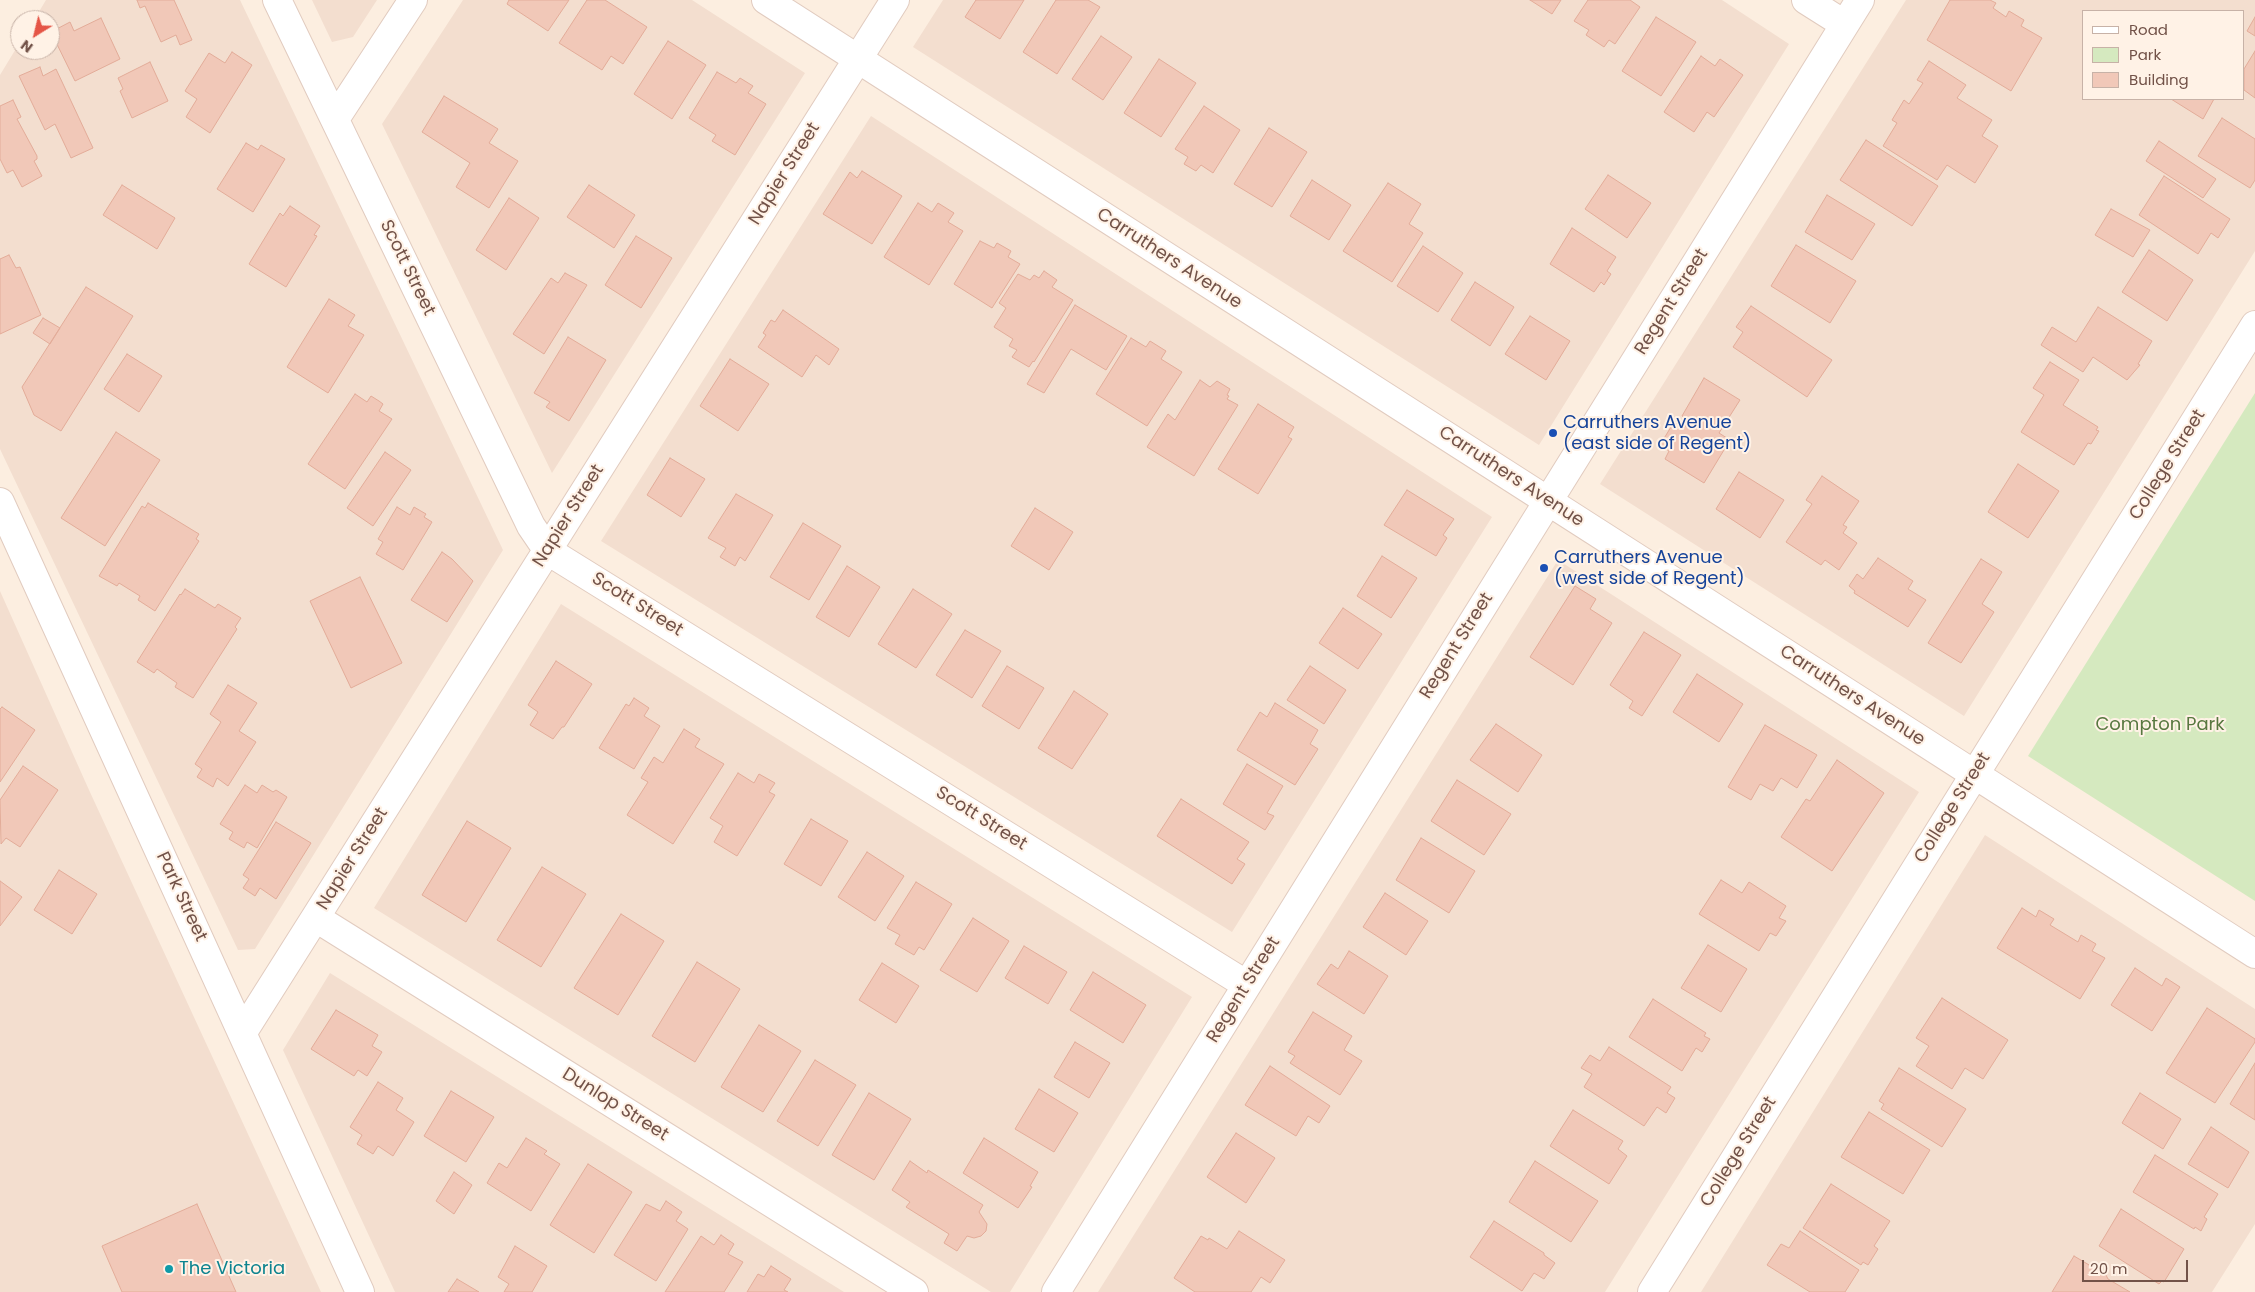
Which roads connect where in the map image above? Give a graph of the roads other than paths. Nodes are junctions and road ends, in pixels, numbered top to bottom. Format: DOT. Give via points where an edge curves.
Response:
graph roads {
  1 [pos="277,0"];
  2 [pos="413,0"];
  3 [pos="766,0"];
  4 [pos="895,0"];
  5 [pos="1806,0"];
  6 [pos="1860,0"];
  7 [pos="1844,24"];
  8 [pos="858,59"];
  9 [pos="335,119"];
  10 [pos="2255,324"];
  11 [pos="0,502"];
  12 [pos="1548,502"];
  13 [pos="548,551"];
  14 [pos="1974,774"];
  15 [pos="316,918"];
  16 [pos="2255,954"];
  17 [pos="1246,985"];
  18 [pos="243,1032"];
  19 [pos="360,1292"];
  20 [pos="914,1292"];
  21 [pos="1056,1292"];
  22 [pos="1652,1292"];
  1 -- 9 [label="street, Scott Street"];
  2 -- 9 [label="street"];
  3 -- 8 [label="street, Carruthers Avenue"];
  4 -- 8 [label="street, Napier Street"];
  5 -- 7 [label="street"];
  6 -- 7 [label="street, Regent Street"];
  7 -- 12 [label="street, Regent Street"];
  8 -- 12 [label="street, Carruthers Avenue"];
  8 -- 13 [label="street, Napier Street"];
  9 -- 13 [label="street, Scott Street" via="531,526"];
  10 -- 14 [label="street, College Street"];
  11 -- 18 [label="street, Park Street"];
  12 -- 14 [label="street, Carruthers Avenue"];
  12 -- 17 [label="street, Regent Street"];
  13 -- 15 [label="street, Napier Street"];
  13 -- 17 [label="street, Scott Street"];
  14 -- 16 [label="street, Carruthers Avenue"];
  14 -- 22 [label="street, College Street"];
  15 -- 18 [label="street, Napier Street"];
  15 -- 20 [label="street, Dunlop Street"];
  17 -- 21 [label="street, Regent Street"];
  18 -- 19 [label="street, Park Street"];
}
